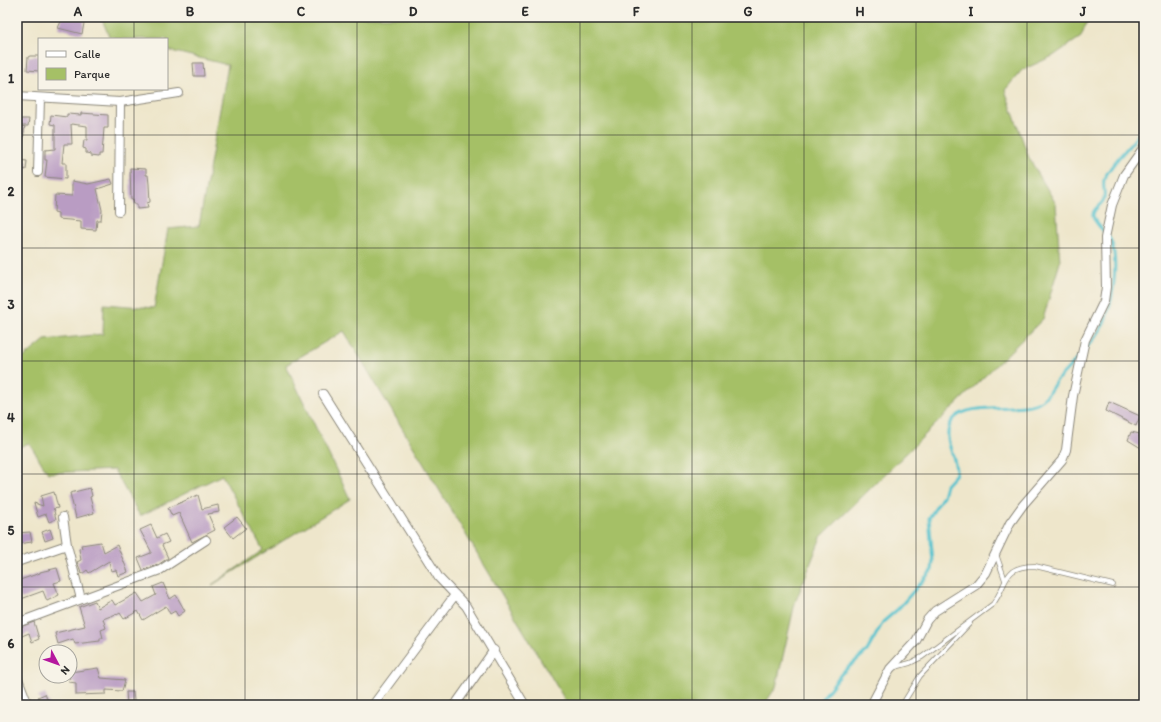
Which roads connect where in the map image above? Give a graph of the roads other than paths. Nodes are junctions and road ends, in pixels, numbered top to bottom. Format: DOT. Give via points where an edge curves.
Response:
graph roads {
  1 [pos="179,93"];
  2 [pos="17,96"];
  3 [pos="40,98"];
  4 [pos="120,102"];
  5 [pos="1144,147"];
  6 [pos="38,172"];
  7 [pos="119,211"];
  8 [pos="323,394"];
  9 [pos="63,516"];
  10 [pos="206,540"];
  11 [pos="67,545"];
  12 [pos="996,553"];
  13 [pos="17,562"];
  14 [pos="1006,580"];
  15 [pos="1113,585"];
  16 [pos="455,595"];
  17 [pos="81,599"];
  18 [pos="976,617"];
  19 [pos="17,623"];
  20 [pos="494,650"];
  21 [pos="890,669"];
  22 [pos="17,676"];
  23 [pos="28,705"];
  24 [pos="373,705"];
  25 [pos="455,705"];
  26 [pos="525,705"];
  27 [pos="871,705"];
  28 [pos="902,705"];
  1 -- 4 [label="street"];
  2 -- 3 [label="street"];
  3 -- 4 [label="street"];
  3 -- 6 [label="street"];
  4 -- 7 [label="street"];
  5 -- 12 [label="street" via="1124,176 1110,211 1105,238 1104,302 1085,340 1073,396 1066,450 1054,470 1010,523"];
  8 -- 16 [label="street" via="439,578"];
  9 -- 11 [label="street"];
  10 -- 17 [label="street" via="160,570"];
  11 -- 13 [label="street"];
  11 -- 17 [label="street"];
  12 -- 14 [label="lane"];
  12 -- 21 [label="street" via="986,573 976,585 935,611 911,647"];
  14 -- 15 [label="lane" via="1013,570 1035,566"];
  14 -- 18 [label="lane" via="993,604"];
  16 -- 20 [label="street" via="466,606"];
  16 -- 24 [label="street"];
  17 -- 19 [label="street"];
  18 -- 21 [label="lane" via="922,657"];
  18 -- 28 [label="lane" via="920,676"];
  20 -- 25 [label="street"];
  20 -- 26 [label="street"];
  21 -- 27 [label="street"];
  22 -- 23 [label="street"];
}
